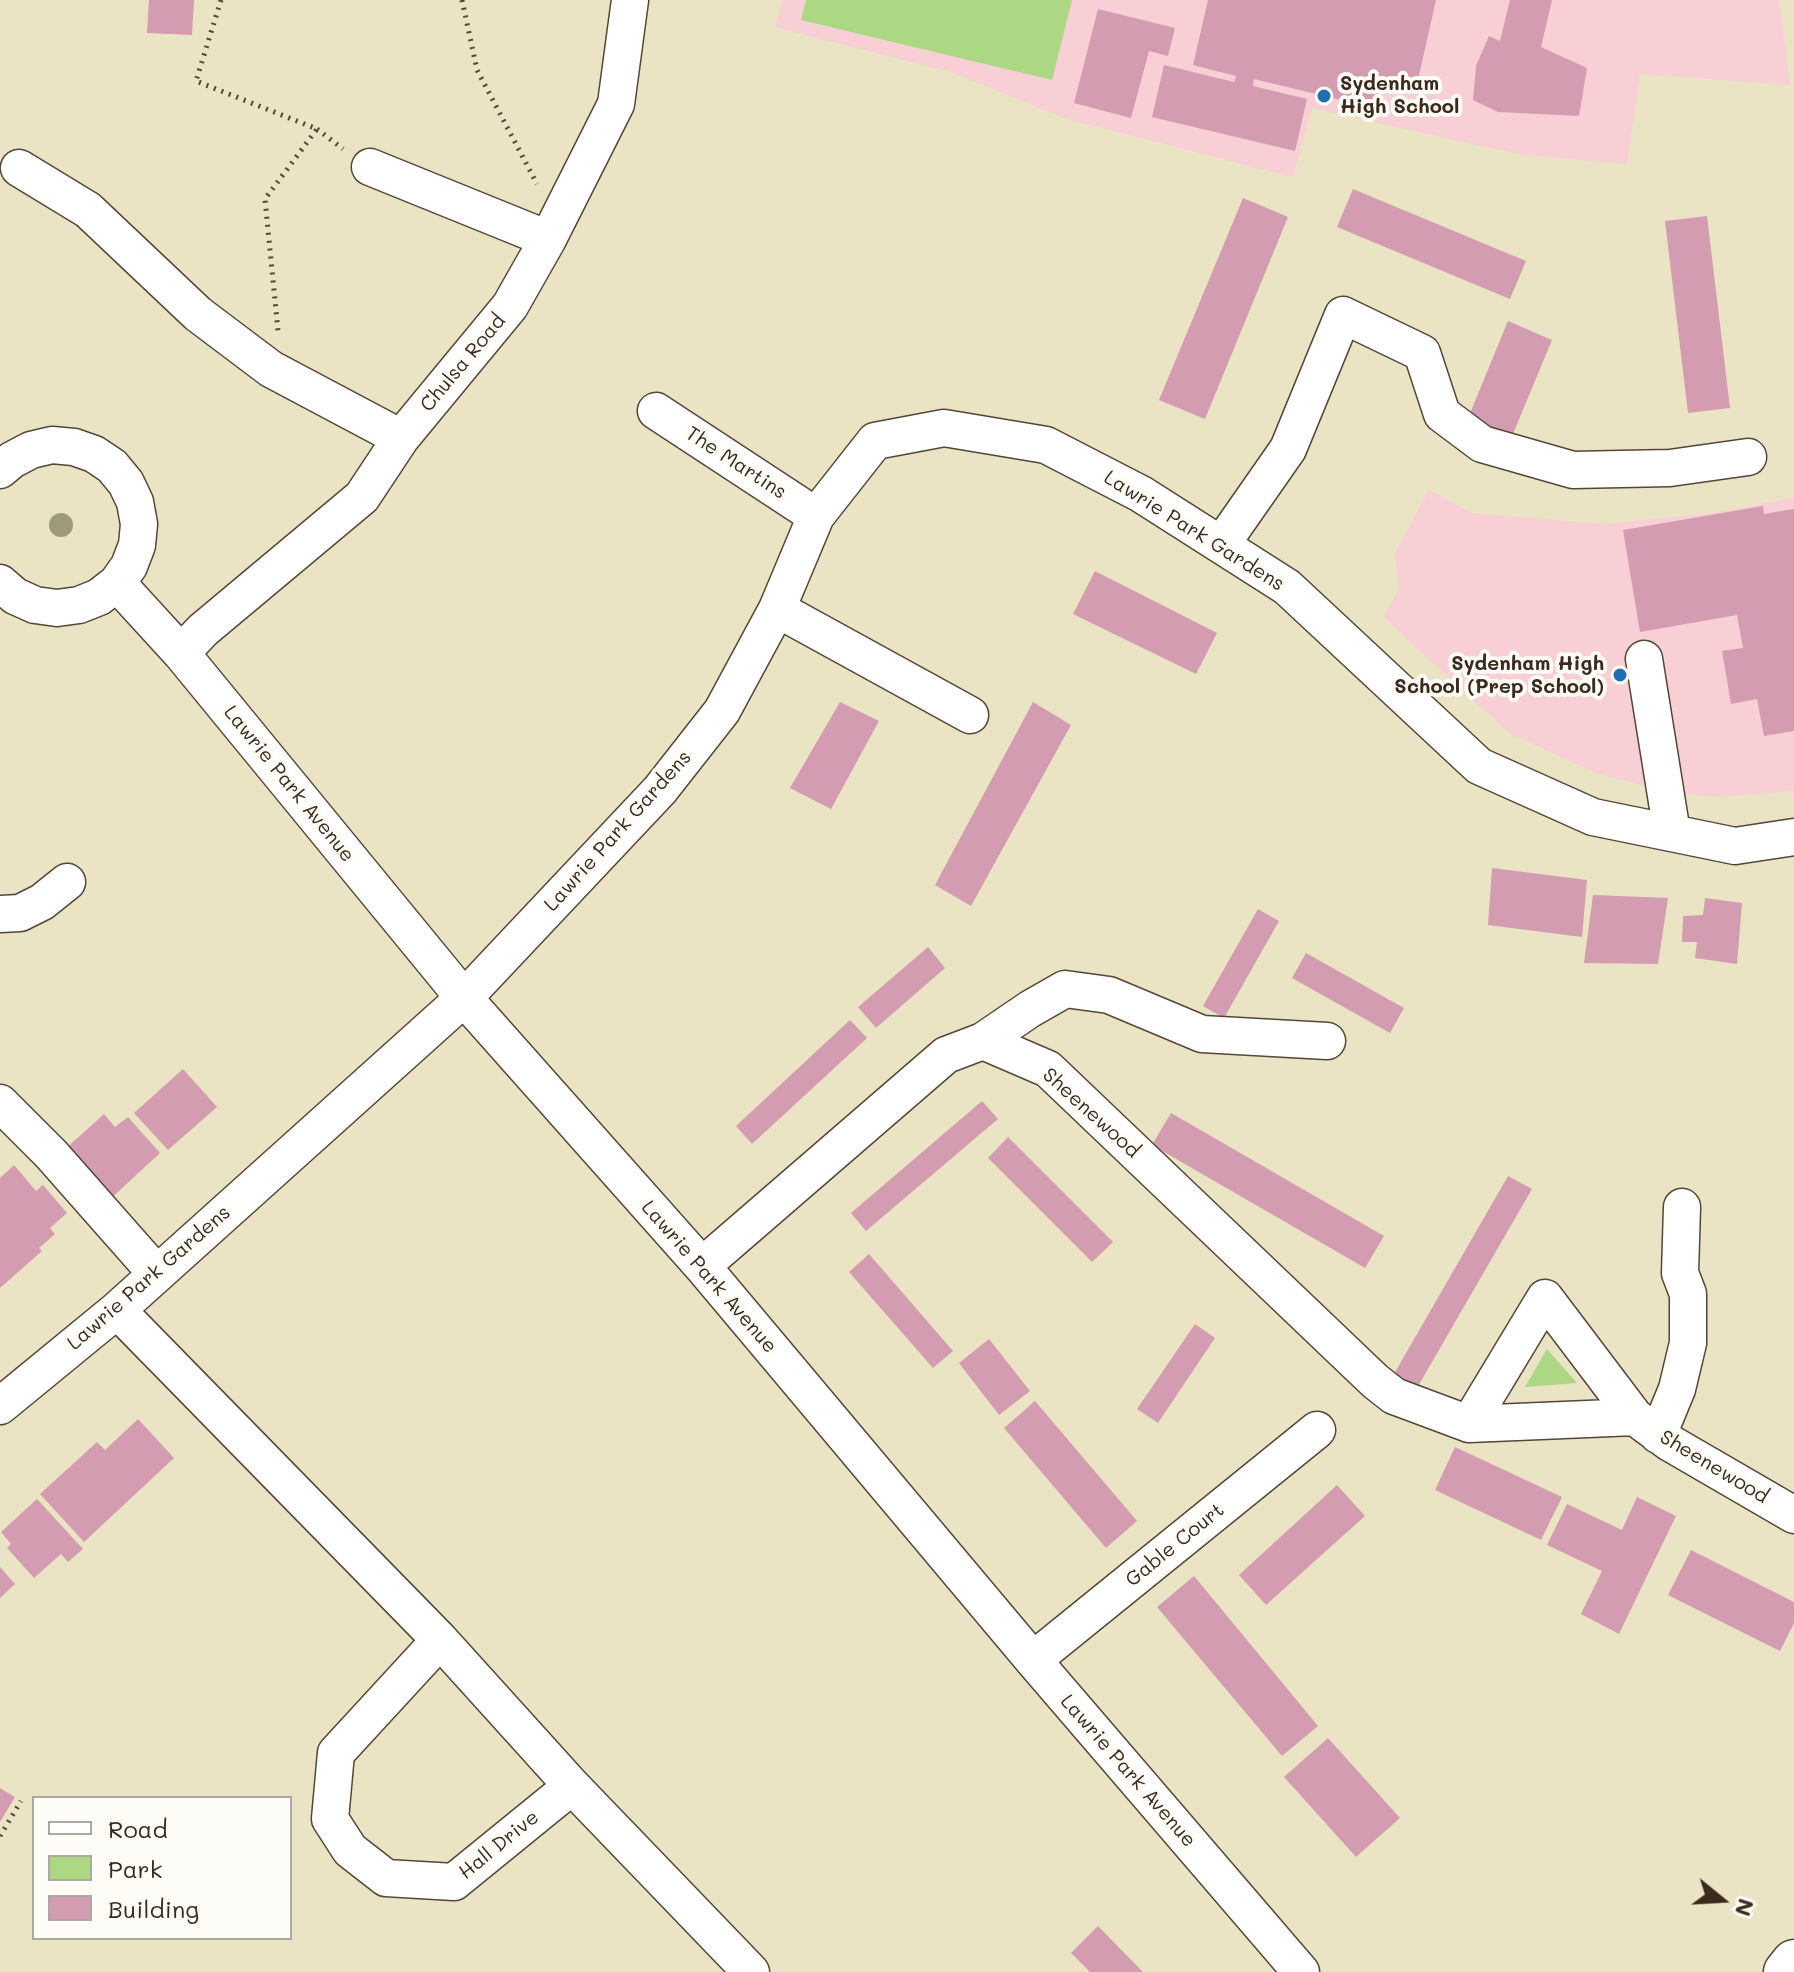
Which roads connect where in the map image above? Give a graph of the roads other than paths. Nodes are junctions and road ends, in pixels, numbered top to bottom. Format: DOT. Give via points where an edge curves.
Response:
graph roads {
  1 [pos="630,0"];
  2 [pos="370,167"];
  3 [pos="19,168"];
  4 [pos="553,230"];
  5 [pos="656,411"];
  6 [pos="401,438"];
  7 [pos="1748,457"];
  8 [pos="4,459"];
  9 [pos="816,516"];
  10 [pos="1221,545"];
  11 [pos="117,583"];
  12 [pos="3,591"];
  13 [pos="777,609"];
  14 [pos="181,653"];
  15 [pos="1644,659"];
  16 [pos="970,715"];
  17 [pos="1672,833"];
  18 [pos="1794,837"];
  19 [pos="67,882"];
  20 [pos="0,914"];
  21 [pos="464,998"];
  22 [pos="983,1041"];
  23 [pos="1327,1041"];
  24 [pos="0,1103"];
  25 [pos="1682,1207"];
  26 [pos="702,1266"];
  27 [pos="156,1273"];
  28 [pos="117,1310"];
  29 [pos="0,1406"];
  30 [pos="1469,1424"];
  31 [pos="1647,1426"];
  32 [pos="1317,1430"];
  33 [pos="1794,1515"];
  34 [pos="440,1640"];
  35 [pos="1033,1660"];
  36 [pos="572,1786"];
  37 [pos="1794,1962"];
  38 [pos="751,1972"];
  39 [pos="1301,1972"];
  40 [pos="1786,1972"];
  1 -- 4 [label="street, Chulsa Road" via="616,104"];
  2 -- 4 [label="street"];
  3 -- 6 [label="street" via="88,210 198,314 271,369"];
  4 -- 6 [label="street, Chulsa Road" via="510,306"];
  5 -- 9 [label="street, The Martins"];
  6 -- 14 [label="street, Chulsa Road" via="362,497"];
  7 -- 10 [label="street" via="1670,468 1573,470 1482,444 1442,414 1422,353 1343,315 1288,449"];
  8 -- 11 [label="street" via="52,445 74,447 112,466 135,502 139,524 137,545"];
  9 -- 10 [label="street, Lawrie Park Gardens" via="875,441 944,428 1046,445 1141,494"];
  9 -- 13 [label="street, Lawrie Park Gardens"];
  10 -- 17 [label="street, Lawrie Park Gardens" via="1287,587 1479,766 1593,817"];
  11 -- 12 [label="street" via="99,597 57,608"];
  11 -- 14 [label="street, Lawrie Park Avenue"];
  13 -- 16 [label="street"];
  13 -- 21 [label="street, Lawrie Park Gardens" via="722,711 660,790"];
  14 -- 21 [label="street, Lawrie Park Avenue"];
  15 -- 17 [label="street"];
  17 -- 18 [label="street, Lawrie Park Gardens" via="1735,846"];
  19 -- 20 [label="street" via="20,913"];
  21 -- 26 [label="street, Lawrie Park Avenue"];
  21 -- 27 [label="street, Lawrie Park Gardens"];
  22 -- 23 [label="street" via="1065,989 1109,995 1202,1034"];
  22 -- 26 [label="street" via="946,1055"];
  22 -- 30 [label="street, Sheenewood" via="1048,1069 1394,1396"];
  24 -- 27 [label="street"];
  25 -- 31 [label="street" via="1680,1273 1688,1294 1688,1343 1677,1389"];
  26 -- 35 [label="street, Lawrie Park Avenue"];
  27 -- 28 [label="street, Lawrie Park Gardens"];
  28 -- 29 [label="street, Lawrie Park Gardens"];
  28 -- 34 [label="street"];
  30 -- 31 [label="street, Sheenewood"];
  30 -- 31 [label="street, Sheenewood" via="1545,1298"];
  31 -- 33 [label="street, Sheenewood"];
  32 -- 35 [label="street, Gable Court"];
  34 -- 36 [label="street"];
  34 -- 36 [label="street, Hall Drive" via="336,1753 330,1819 350,1850 386,1878 454,1882"];
  35 -- 39 [label="street, Lawrie Park Avenue"];
  36 -- 38 [label="street"];
  37 -- 40 [label="main road"];
}
